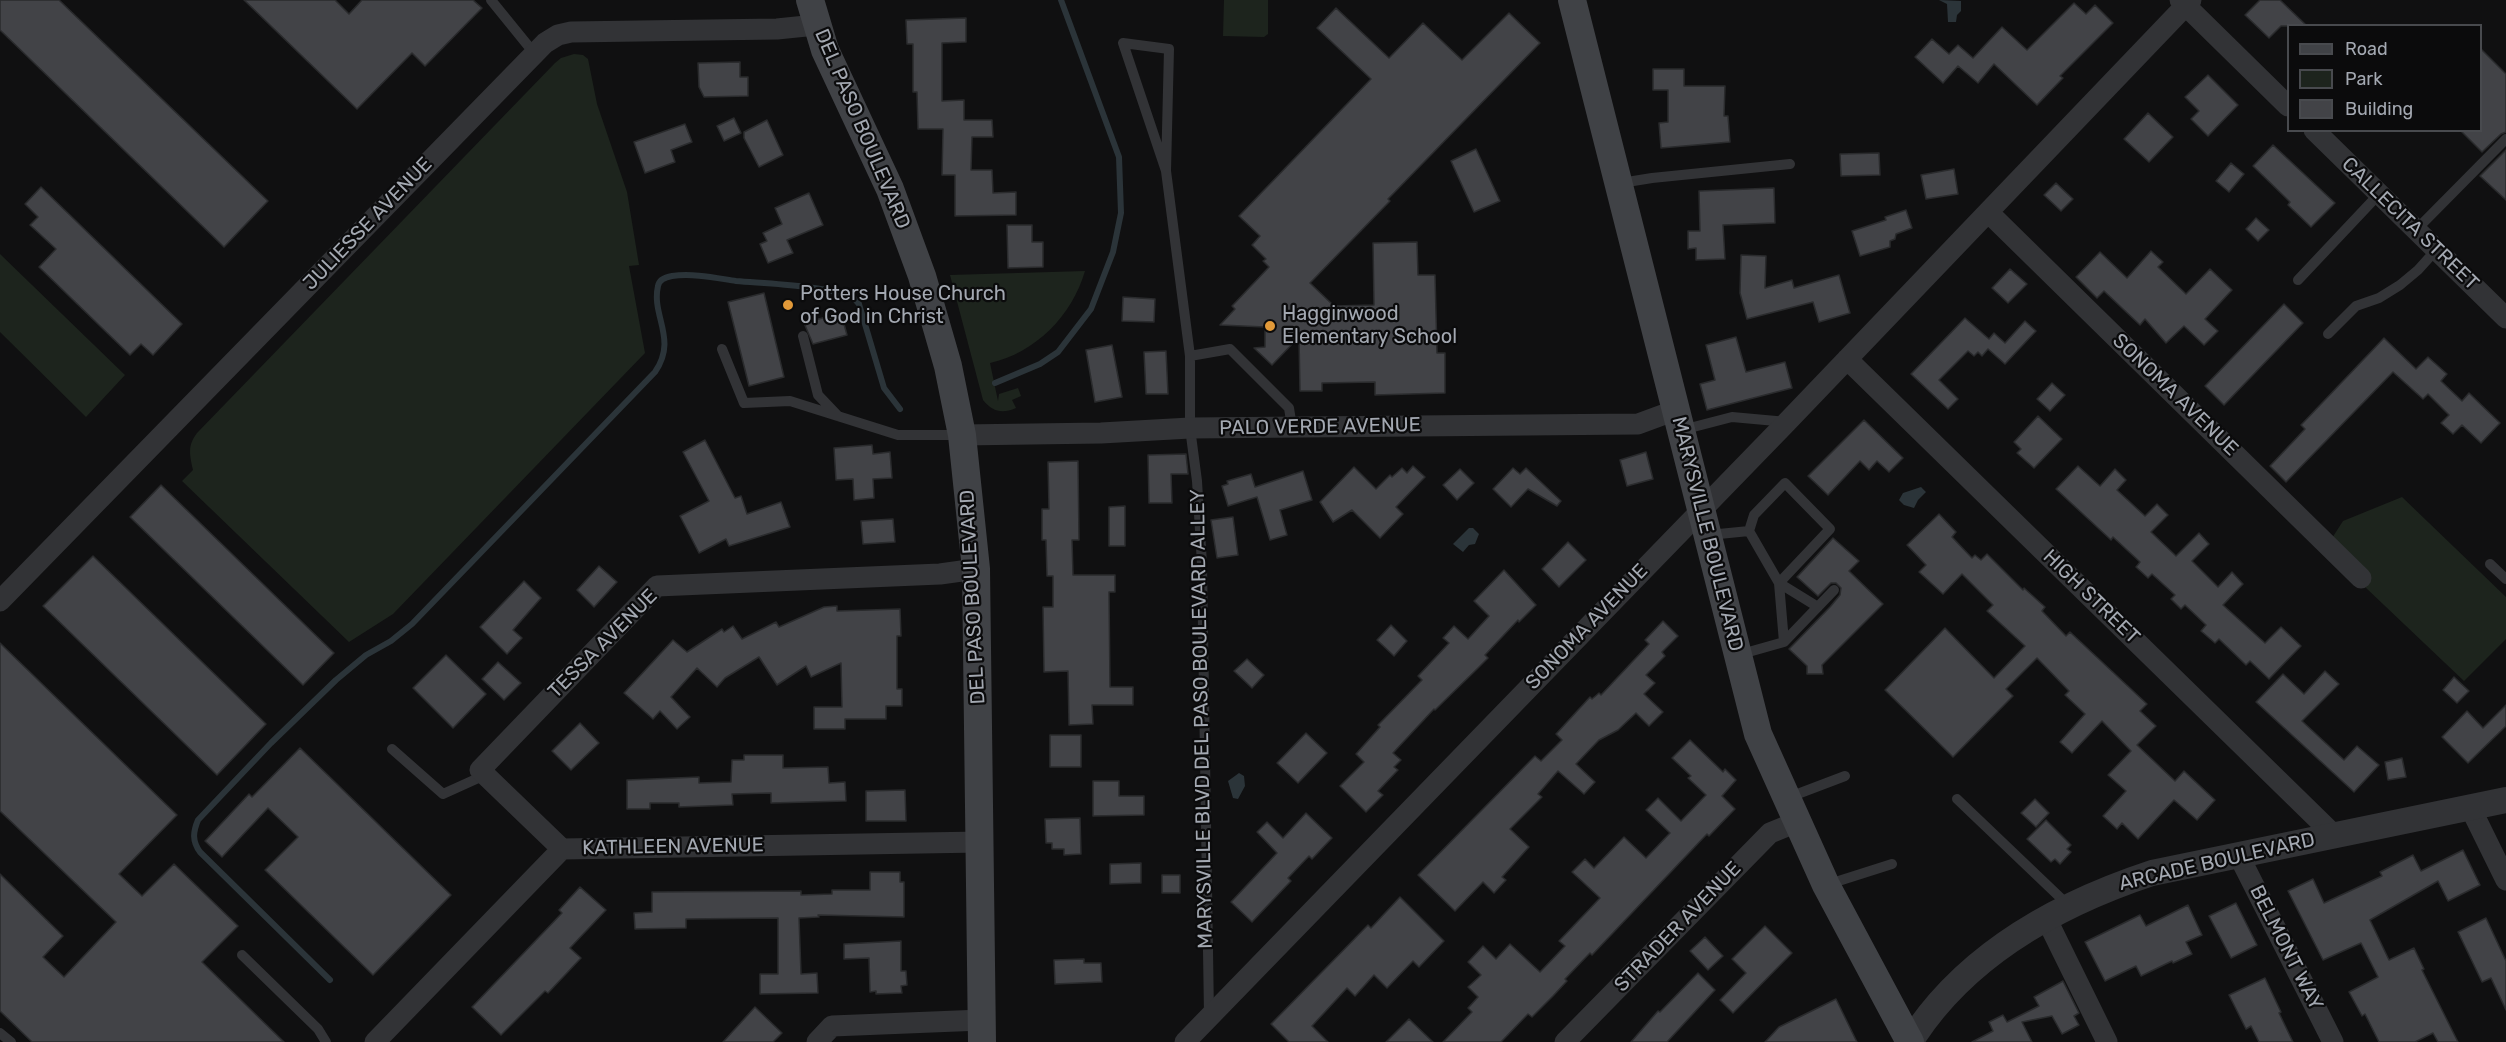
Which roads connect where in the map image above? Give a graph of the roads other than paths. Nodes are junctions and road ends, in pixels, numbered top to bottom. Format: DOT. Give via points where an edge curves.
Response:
graph roads {
  1 [pos="491,0"];
  2 [pos="1572,0"];
  3 [pos="2186,2"];
  4 [pos="813,13"];
  5 [pos="534,52"];
  6 [pos="2287,104"];
  7 [pos="2315,132"];
  8 [pos="2506,139"];
  9 [pos="1791,164"];
  10 [pos="1166,171"];
  11 [pos="1618,184"];
  12 [pos="2379,194"];
  13 [pos="1988,212"];
  14 [pos="2416,230"];
  15 [pos="2436,250"];
  16 [pos="2298,279"];
  17 [pos="2506,318"];
  18 [pos="2328,334"];
  19 [pos="802,336"];
  20 [pos="722,349"];
  21 [pos="1190,356"];
  22 [pos="1847,359"];
  23 [pos="838,416"];
  24 [pos="1679,420"];
  25 [pos="1787,422"];
  26 [pos="1292,427"];
  27 [pos="1190,428"];
  28 [pos="962,435"];
  29 [pos="1705,522"];
  30 [pos="1749,531"];
  31 [pos="2490,564"];
  32 [pos="976,569"];
  33 [pos="2361,578"];
  34 [pos="2506,579"];
  35 [pos="1779,583"];
  36 [pos="1834,590"];
  37 [pos="0,602"];
  38 [pos="1818,607"];
  39 [pos="1784,642"];
  40 [pos="1738,655"];
  41 [pos="392,749"];
  42 [pos="485,775"];
  43 [pos="1845,776"];
  44 [pos="1957,799"];
  45 [pos="2506,800"];
  46 [pos="2470,807"];
  47 [pos="1792,811"];
  48 [pos="2334,835"];
  49 [pos="981,842"];
  50 [pos="562,849"];
  51 [pos="2238,854"];
  52 [pos="1892,864"];
  53 [pos="2506,880"];
  54 [pos="1826,885"];
  55 [pos="2068,905"];
  56 [pos="2046,918"];
  57 [pos="242,955"];
  58 [pos="1209,1018"];
  59 [pos="982,1031"];
  60 [pos="0,1033"];
  61 [pos="11,1042"];
  62 [pos="326,1042"];
  63 [pos="375,1042"];
  64 [pos="817,1042"];
  65 [pos="1185,1042"];
  66 [pos="1565,1042"];
  67 [pos="1910,1042"];
  68 [pos="2107,1042"];
  69 [pos="2333,1042"];
  1 -- 5 [label="lane"];
  2 -- 11 [label="main road, MARYSVILLE BOULEVARD"];
  3 -- 6 [label="street"];
  3 -- 13 [label="street, SONOMA AVENUE"];
  4 -- 5 [label="street, JULIESSE AVENUE" via="777,29 571,32 558,35"];
  4 -- 28 [label="main road, DEL PASO BOULEVARD" via="836,78 890,189 922,276 948,366"];
  5 -- 37 [label="street, JULIESSE AVENUE"];
  7 -- 12 [label="street, CALLECITA STREET"];
  8 -- 14 [label="lane"];
  9 -- 11 [label="lane"];
  10 -- 10 [label="lane, MARYSVILLE BLVD DEL PASO BOULEVARD ALLEY" via="1134,75 1123,44 1170,49"];
  10 -- 21 [label="lane, MARYSVILLE BLVD DEL PASO BOULEVARD ALLEY"];
  11 -- 24 [label="main road, MARYSVILLE BOULEVARD"];
  12 -- 14 [label="street, CALLECITA STREET"];
  12 -- 16 [label="lane"];
  13 -- 22 [label="street, SONOMA AVENUE"];
  13 -- 33 [label="street, SONOMA AVENUE"];
  14 -- 15 [label="street, CALLECITA STREET"];
  15 -- 17 [label="street, CALLECITA STREET"];
  15 -- 18 [label="lane" via="2400,285 2356,306"];
  19 -- 23 [label="lane" via="819,395"];
  20 -- 23 [label="lane" via="744,403 790,401"];
  21 -- 26 [label="lane" via="1230,350 1289,408"];
  21 -- 27 [label="lane, MARYSVILLE BLVD DEL PASO BOULEVARD ALLEY"];
  22 -- 25 [label="street, SONOMA AVENUE"];
  22 -- 48 [label="street, HIGH STREET"];
  23 -- 28 [label="lane" via="898,435"];
  24 -- 25 [label="lane" via="1732,417"];
  24 -- 26 [label="street, PALO VERDE AVENUE" via="1638,424"];
  24 -- 29 [label="main road, MARYSVILLE BOULEVARD"];
  25 -- 29 [label="street, SONOMA AVENUE"];
  26 -- 27 [label="street, PALO VERDE AVENUE"];
  27 -- 28 [label="street, PALO VERDE AVENUE"];
  27 -- 58 [label="lane, MARYSVILLE BLVD DEL PASO BOULEVARD ALLEY" via="1202,564"];
  28 -- 32 [label="main road, DEL PASO BOULEVARD"];
  29 -- 30 [label="lane"];
  29 -- 40 [label="main road, MARYSVILLE BOULEVARD"];
  29 -- 58 [label="street, SONOMA AVENUE"];
  30 -- 35 [label="lane"];
  30 -- 35 [label="lane" via="1754,515 1785,483 1830,529"];
  31 -- 34 [label="lane"];
  32 -- 42 [label="street, TESSA AVENUE" via="940,574 657,586 480,770"];
  32 -- 49 [label="main road, DEL PASO BOULEVARD"];
  35 -- 38 [label="lane"];
  35 -- 39 [label="lane"];
  36 -- 38 [label="lane"];
  38 -- 39 [label="lane"];
  39 -- 40 [label="lane"];
  40 -- 47 [label="main road, MARYSVILLE BOULEVARD" via="1758,734"];
  41 -- 42 [label="lane" via="443,794"];
  42 -- 50 [label="street"];
  43 -- 47 [label="lane"];
  44 -- 55 [label="lane"];
  45 -- 46 [label="street, ARCADE BOULEVARD"];
  46 -- 48 [label="street, ARCADE BOULEVARD"];
  46 -- 53 [label="street"];
  47 -- 54 [label="main road, MARYSVILLE BOULEVARD"];
  47 -- 66 [label="street, STRADER AVENUE"];
  48 -- 51 [label="street, ARCADE BOULEVARD"];
  49 -- 50 [label="street, KATHLEEN AVENUE"];
  49 -- 59 [label="main road, DEL PASO BOULEVARD"];
  50 -- 63 [label="street, KATHLEEN AVENUE"];
  51 -- 55 [label="street, ARCADE BOULEVARD" via="2152,873"];
  51 -- 69 [label="street, BELMONT WAY"];
  52 -- 54 [label="lane"];
  54 -- 67 [label="main road, MARYSVILLE BOULEVARD"];
  55 -- 56 [label="street, ARCADE BOULEVARD"];
  56 -- 67 [label="street, ARCADE BOULEVARD" via="1982,963 1948,995"];
  56 -- 68 [label="street"];
  57 -- 62 [label="lane" via="318,1029"];
  58 -- 65 [label="street, SONOMA AVENUE"];
  59 -- 64 [label="street" via="832,1026"];
  60 -- 61 [label="lane"];
}
